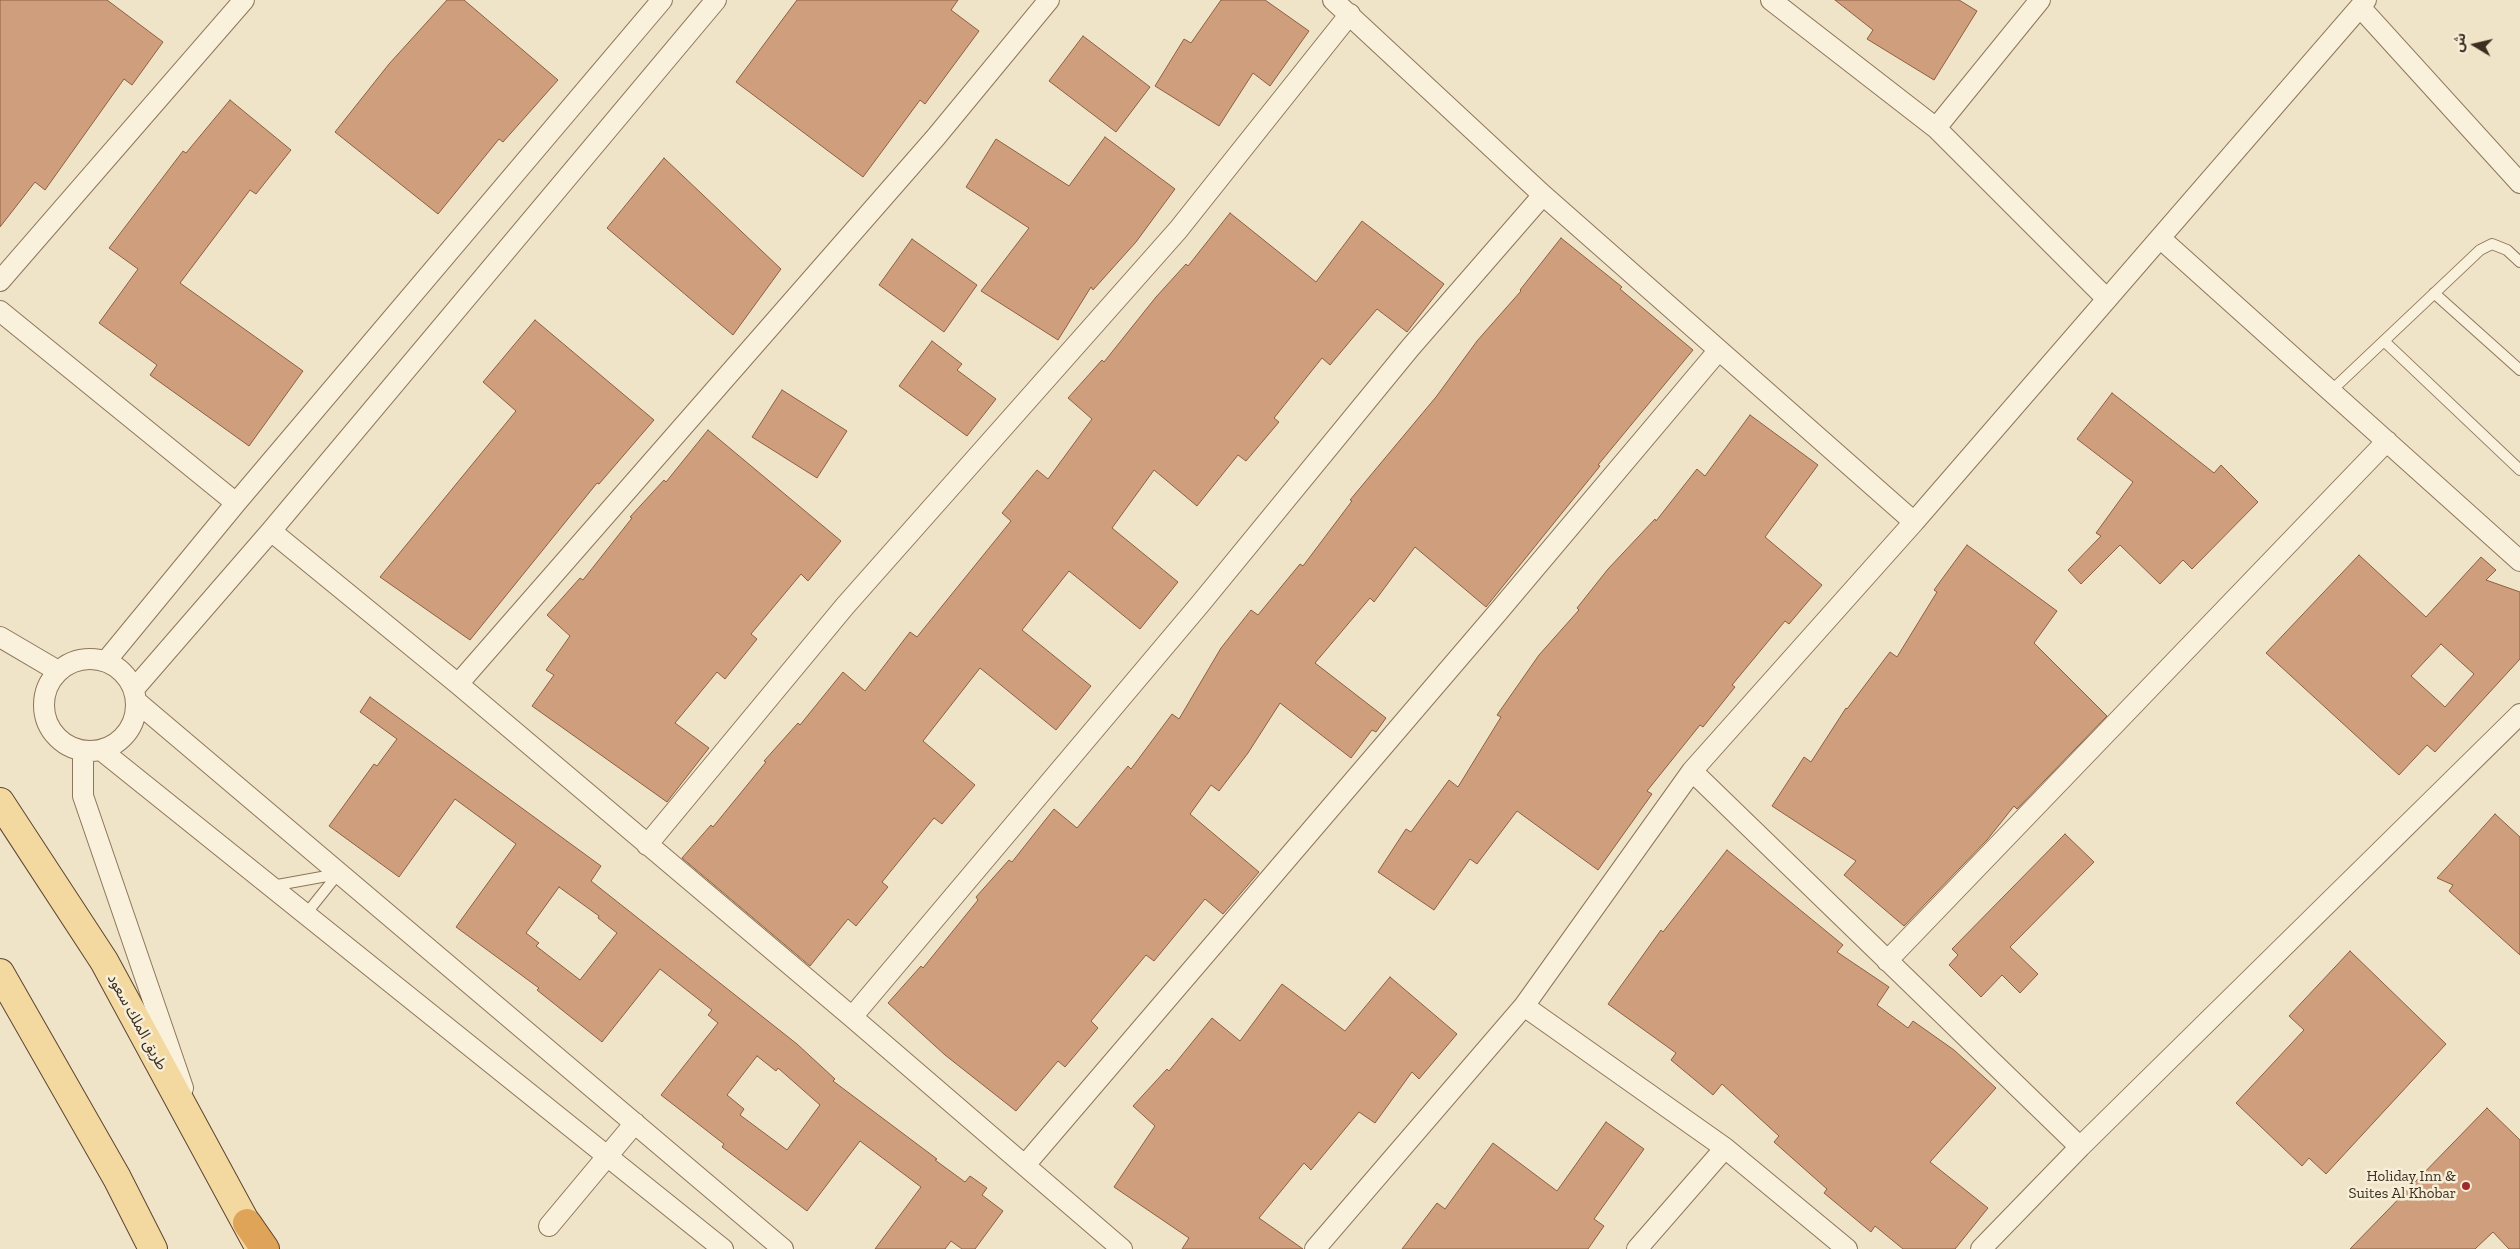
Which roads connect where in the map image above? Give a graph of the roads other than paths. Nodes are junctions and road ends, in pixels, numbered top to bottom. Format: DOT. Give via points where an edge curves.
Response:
graph roads {
  1 [pos="244,0"];
  2 [pos="662,0"];
  3 [pos="716,0"];
  4 [pos="1049,0"];
  5 [pos="1333,0"];
  6 [pos="1771,0"];
  7 [pos="2040,0"];
  8 [pos="2363,3"];
  9 [pos="1350,14"];
  10 [pos="1936,128"];
  11 [pos="2520,183"];
  12 [pos="1543,195"];
  13 [pos="2160,238"];
  14 [pos="2520,262"];
  15 [pos="0,281"];
  16 [pos="2434,293"];
  17 [pos="2107,299"];
  18 [pos="0,311"];
  19 [pos="2384,341"];
  20 [pos="1718,350"];
  21 [pos="2520,370"];
  22 [pos="2331,391"];
  23 [pos="2387,441"];
  24 [pos="2520,470"];
  25 [pos="236,503"];
  26 [pos="1914,522"];
  27 [pos="272,531"];
  28 [pos="2520,561"];
  29 [pos="0,637"];
  30 [pos="106,661"];
  31 [pos="58,671"];
  32 [pos="458,684"];
  33 [pos="135,696"];
  34 [pos="2520,714"];
  35 [pos="92,750"];
  36 [pos="1692,771"];
  37 [pos="0,802"];
  38 [pos="647,845"];
  39 [pos="271,886"];
  40 [pos="306,914"];
  41 [pos="1887,961"];
  42 [pos="0,973"];
  43 [pos="1524,1006"];
  44 [pos="852,1017"];
  45 [pos="635,1123"];
  46 [pos="201,1139"];
  47 [pos="2080,1147"];
  48 [pos="1725,1148"];
  49 [pos="606,1156"];
  50 [pos="1025,1165"];
  51 [pos="247,1223"];
  52 [pos="550,1226"];
  53 [pos="153,1249"];
  54 [pos="260,1249"];
  55 [pos="265,1249"];
  56 [pos="723,1249"];
  57 [pos="784,1249"];
  58 [pos="1122,1249"];
  59 [pos="1314,1249"];
  60 [pos="1637,1249"];
  61 [pos="1847,1249"];
  62 [pos="1981,1249"];
  1 -- 15 [label="street"];
  2 -- 25 [label="street"];
  3 -- 27 [label="street"];
  4 -- 32 [label="street" via="936,137"];
  5 -- 9 [label="street"];
  6 -- 10 [label="street"];
  7 -- 10 [label="street"];
  8 -- 11 [label="street"];
  8 -- 13 [label="street"];
  9 -- 12 [label="street"];
  9 -- 38 [label="street" via="1178,230 844,606"];
  10 -- 17 [label="street"];
  12 -- 20 [label="street"];
  12 -- 44 [label="street" via="1410,348 1202,603"];
  13 -- 17 [label="street"];
  13 -- 22 [label="street"];
  14 -- 16 [label="lane" via="2507,250 2492,244 2480,250"];
  16 -- 19 [label="lane"];
  16 -- 21 [label="lane"];
  17 -- 26 [label="street"];
  18 -- 25 [label="street"];
  19 -- 22 [label="lane"];
  19 -- 24 [label="lane"];
  20 -- 26 [label="street"];
  20 -- 50 [label="street"];
  22 -- 23 [label="street"];
  23 -- 28 [label="street"];
  23 -- 41 [label="street"];
  25 -- 30 [label="street"];
  26 -- 36 [label="street"];
  27 -- 32 [label="street"];
  27 -- 33 [label="street"];
  29 -- 31 [label="street"];
  30 -- 31 [label="street" via="81,659"];
  30 -- 33 [label="street" via="128,677"];
  31 -- 35 [label="street" via="45,697 46,719 58,738 69,746"];
  32 -- 38 [label="street"];
  33 -- 35 [label="street" via="135,718 127,732 116,744"];
  33 -- 45 [label="street"];
  34 -- 47 [label="street"];
  35 -- 39 [label="street"];
  35 -- 46 [label="street" via="83,796"];
  36 -- 41 [label="street"];
  36 -- 43 [label="street"];
  37 -- 46 [label="main road, طريق الملك سعود" via="104,961"];
  38 -- 44 [label="street"];
  39 -- 40 [label="street"];
  39 -- 40 [label="lane" via="338,874"];
  40 -- 49 [label="street"];
  41 -- 47 [label="street"];
  42 -- 53 [label="main road" via="117,1178"];
  43 -- 48 [label="street"];
  43 -- 59 [label="street"];
  44 -- 50 [label="street"];
  45 -- 49 [label="street"];
  45 -- 57 [label="street"];
  46 -- 51 [label="main road, طريق الملك سعود"];
  47 -- 62 [label="street"];
  48 -- 60 [label="street"];
  48 -- 61 [label="street"];
  49 -- 52 [label="street"];
  49 -- 56 [label="street"];
  50 -- 58 [label="street"];
  51 -- 54 [label="main road, طريق الملك سعود"];
  51 -- 55 [label="highway"];
}
